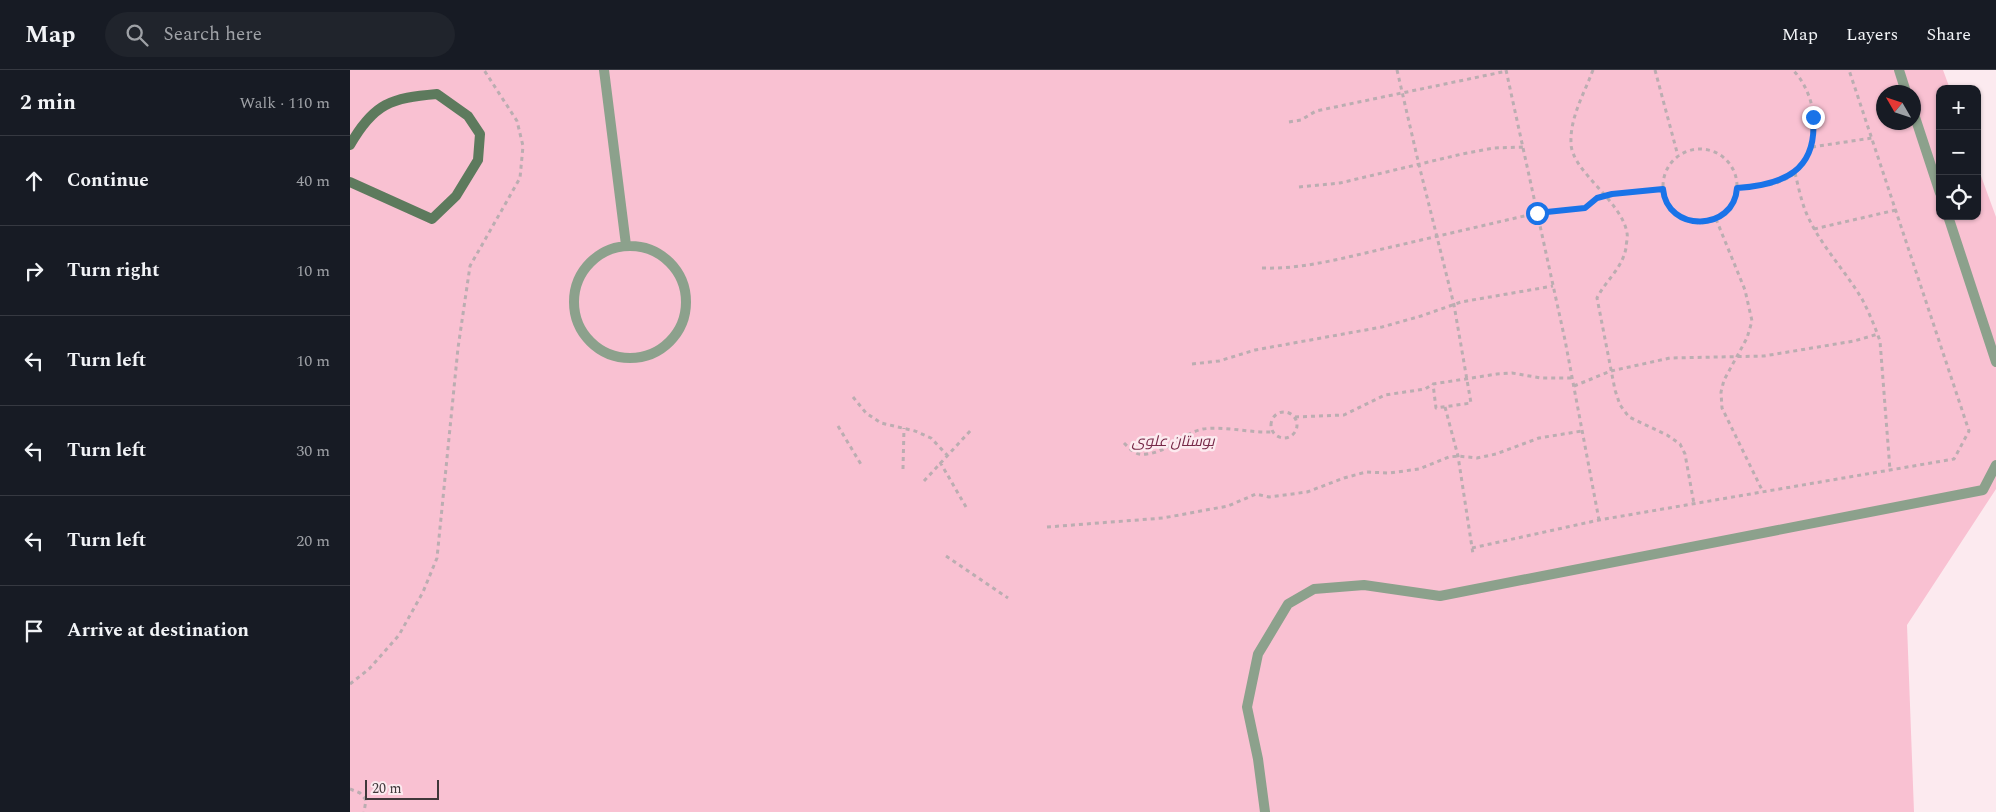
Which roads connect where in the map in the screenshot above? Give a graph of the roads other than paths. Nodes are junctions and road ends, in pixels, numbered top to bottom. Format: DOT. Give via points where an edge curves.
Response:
graph roads {
  1 [pos="604,70"];
  2 [pos="1899,70"];
  3 [pos="1904,85"];
  4 [pos="1919,130"];
  5 [pos="350,145"];
  6 [pos="1936,181"];
  7 [pos="350,182"];
  8 [pos="1949,220"];
  9 [pos="626,245"];
  10 [pos="1996,362"];
  11 [pos="1996,465"];
  12 [pos="1265,812"];
  1 -- 9 [label="street"];
  2 -- 3 [label="street"];
  4 -- 6 [label="street"];
  5 -- 7 [label="main road" via="380,106 406,97 437,94 468,116 480,134 478,160 456,196 432,219"];
  8 -- 10 [label="street"];
  9 -- 9 [label="street" via="607,250 591,261 574,292 574,310 590,342 621,358 639,358 670,342 681,326 687,307 685,287 677,269 663,255 645,247"];
  11 -- 12 [label="street" via="1982,490 1440,596 1364,585 1314,589 1288,604 1258,654 1247,707"];
}
